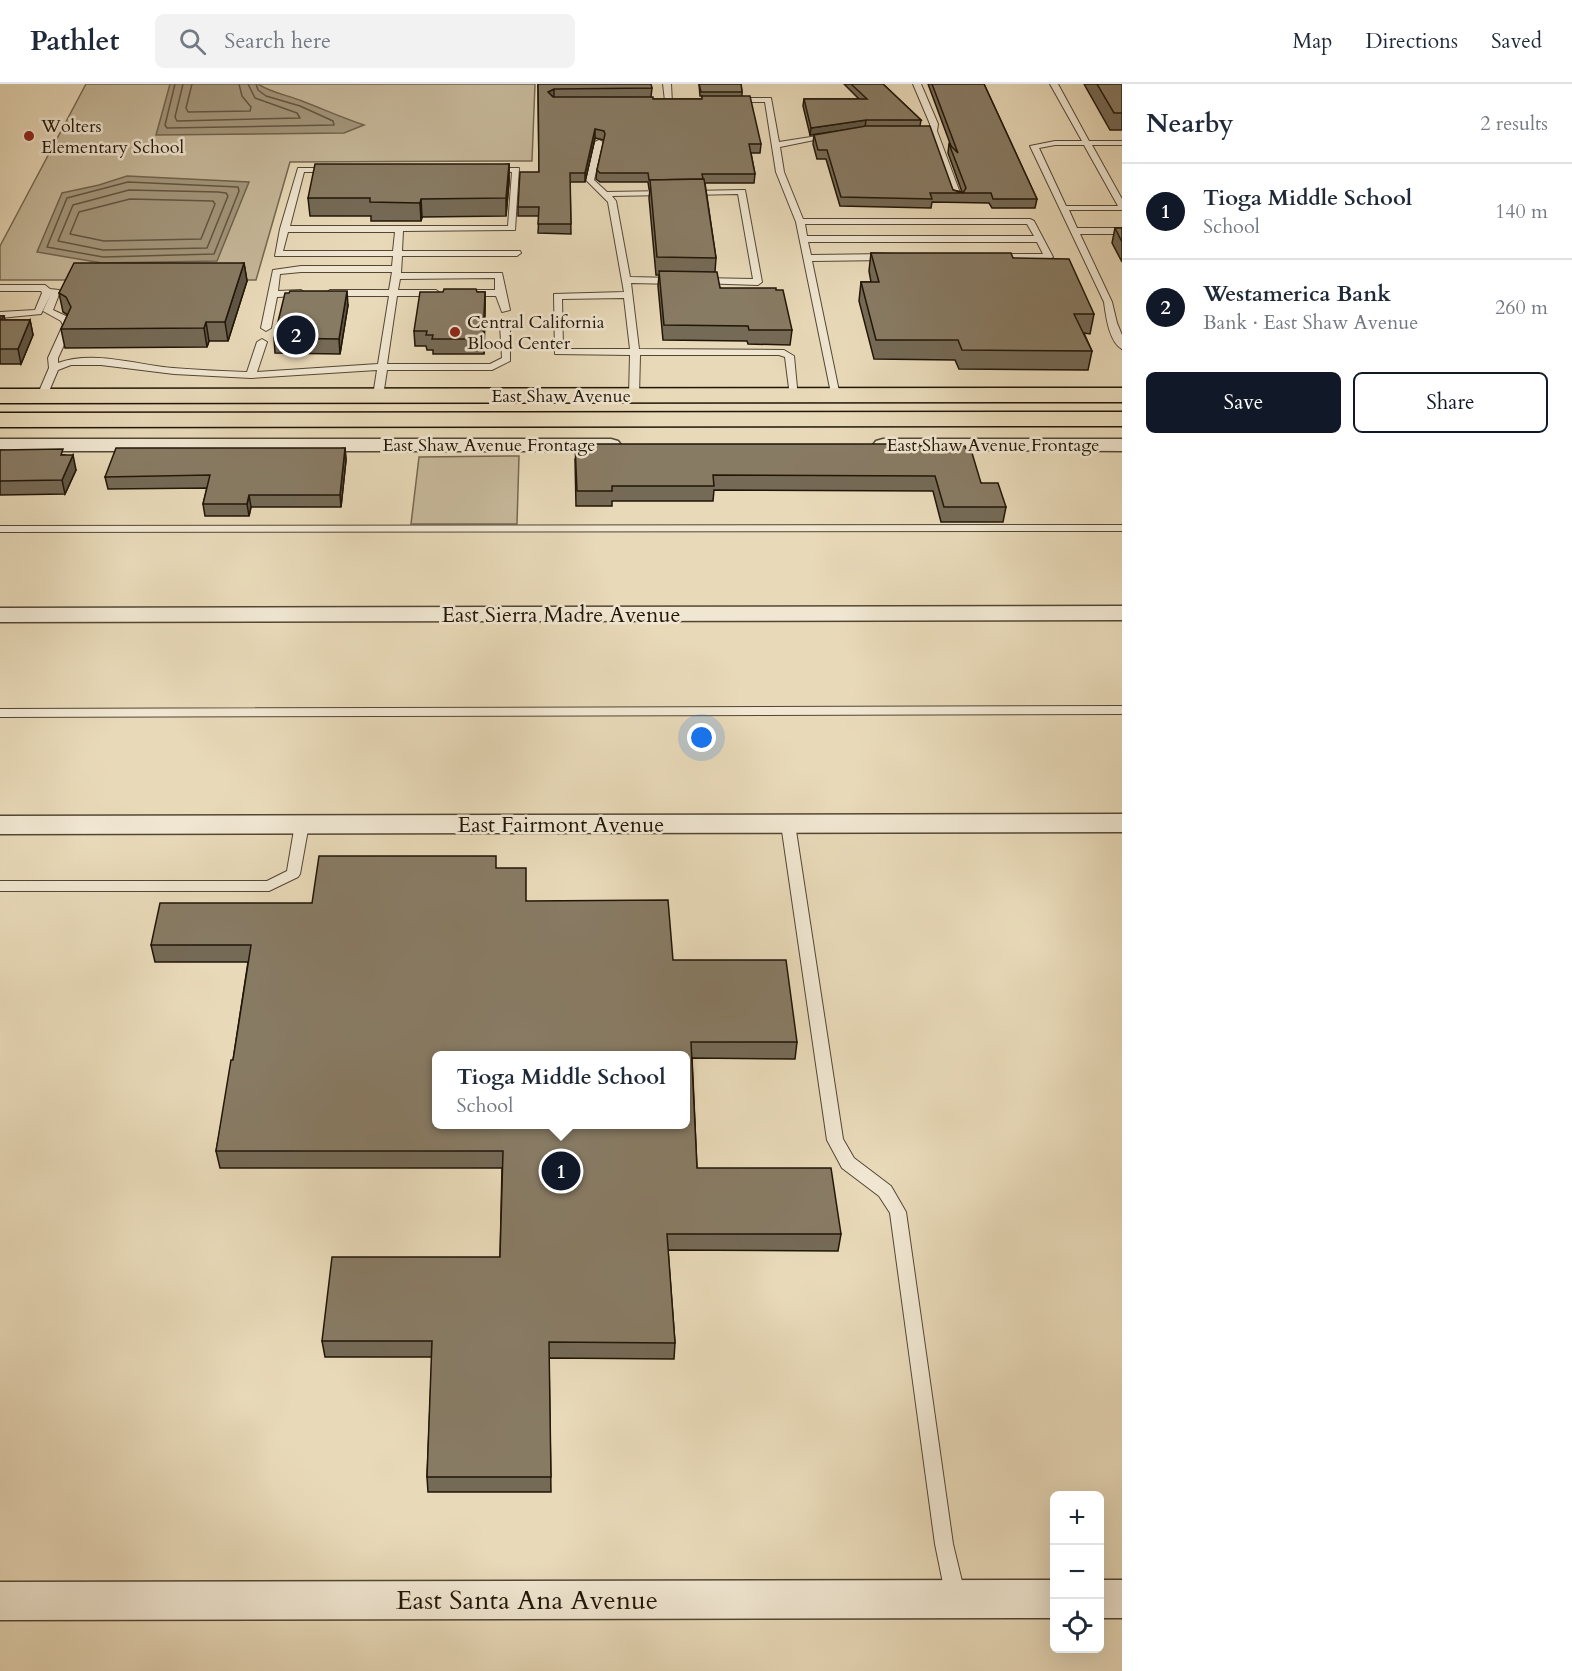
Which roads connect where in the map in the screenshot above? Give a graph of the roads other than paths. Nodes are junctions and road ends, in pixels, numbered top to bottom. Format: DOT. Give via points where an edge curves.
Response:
graph roads {
  1 [pos="667,84"];
  2 [pos="917,84"];
  3 [pos="1054,84"];
  4 [pos="724,100"];
  5 [pos="658,101"];
  6 [pos="669,101"];
  7 [pos="680,101"];
  8 [pos="910,131"];
  9 [pos="933,131"];
  10 [pos="844,134"];
  11 [pos="599,142"];
  12 [pos="1085,143"];
  13 [pos="1122,143"];
  14 [pos="776,145"];
  15 [pos="336,170"];
  16 [pos="480,170"];
  17 [pos="672,193"];
  18 [pos="684,193"];
  19 [pos="603,194"];
  20 [pos="958,198"];
  21 [pos="1122,207"];
  22 [pos="1063,208"];
  23 [pos="800,222"];
  24 [pos="284,229"];
  25 [pos="399,229"];
  26 [pos="1122,231"];
  27 [pos="1076,234"];
  28 [pos="803,239"];
  29 [pos="1040,239"];
  30 [pos="517,253"];
  31 [pos="397,254"];
  32 [pos="899,257"];
  33 [pos="980,257"];
  34 [pos="807,258"];
  35 [pos="396,272"];
  36 [pos="627,280"];
  37 [pos="0,288"];
  38 [pos="46,291"];
  39 [pos="394,292"];
  40 [pos="441,293"];
  41 [pos="453,293"];
  42 [pos="500,293"];
  43 [pos="273,294"];
  44 [pos="629,295"];
  45 [pos="505,310"];
  46 [pos="0,315"];
  47 [pos="505,325"];
  48 [pos="266,328"];
  49 [pos="262,342"];
  50 [pos="1122,346"];
  51 [pos="635,354"];
  52 [pos="382,367"];
  53 [pos="54,368"];
  54 [pos="251,375"];
  55 [pos="1122,395"];
  56 [pos="0,396"];
  57 [pos="42,396"];
  58 [pos="634,396"];
  59 [pos="795,396"];
  60 [pos="835,396"];
  61 [pos="377,408"];
  62 [pos="0,418"];
  63 [pos="1122,420"];
  64 [pos="0,445"];
  65 [pos="633,445"];
  66 [pos="859,445"];
  67 [pos="1122,445"];
  68 [pos="1122,528"];
  69 [pos="0,529"];
  70 [pos="1122,613"];
  71 [pos="0,615"];
  72 [pos="1122,710"];
  73 [pos="0,712"];
  74 [pos="1122,823"];
  75 [pos="302,824"];
  76 [pos="788,824"];
  77 [pos="0,825"];
  78 [pos="0,886"];
  79 [pos="1050,1599"];
  80 [pos="1104,1599"];
  81 [pos="1122,1599"];
  82 [pos="956,1600"];
  83 [pos="0,1602"];
  1 -- 6 [label="lane"];
  2 -- 9 [label="lane" via="934,124"];
  3 -- 12 [label="lane"];
  4 -- 14 [label="lane" via="768,100"];
  5 -- 6 [label="lane"];
  6 -- 7 [label="lane"];
  8 -- 9 [label="lane"];
  9 -- 20 [label="lane"];
  10 -- 14 [label="lane"];
  11 -- 19 [label="lane" via="590,180"];
  12 -- 13 [label="lane"];
  12 -- 21 [label="lane"];
  12 -- 22 [label="lane" via="1034,146"];
  14 -- 23 [label="lane" via="780,172"];
  15 -- 24 [label="lane" via="301,170"];
  16 -- 25 [label="lane" via="516,170 512,228"];
  17 -- 19 [label="lane"];
  18 -- 36 [label="lane" via="742,192 758,282"];
  19 -- 36 [label="lane" via="612,201"];
  21 -- 22 [label="lane"];
  22 -- 27 [label="lane"];
  23 -- 28 [label="lane"];
  23 -- 29 [label="lane" via="1030,221"];
  24 -- 25 [label="lane"];
  24 -- 31 [label="lane" via="278,254"];
  25 -- 31 [label="lane"];
  26 -- 27 [label="lane"];
  27 -- 50 [label="lane" via="1108,302"];
  28 -- 29 [label="lane"];
  28 -- 34 [label="lane"];
  29 -- 33 [label="lane" via="1049,257"];
  30 -- 31 [label="lane"];
  31 -- 35 [label="lane"];
  32 -- 34 [label="lane"];
  34 -- 60 [label="lane"];
  35 -- 39 [label="lane"];
  35 -- 42 [label="lane" via="499,275"];
  35 -- 43 [label="lane" via="276,272"];
  36 -- 44 [label="lane"];
  37 -- 38 [label="lane"];
  38 -- 46 [label="lane" via="38,312"];
  38 -- 53 [label="lane" via="56,292 48,311 65,319 68,325 53,357"];
  39 -- 40 [label="lane"];
  39 -- 43 [label="lane"];
  39 -- 52 [label="lane"];
  41 -- 42 [label="lane"];
  42 -- 45 [label="lane"];
  43 -- 48 [label="lane"];
  44 -- 51 [label="lane"];
  44 -- 51 [label="lane" via="557,296 558,352"];
  47 -- 52 [label="lane" via="507,359 492,367"];
  49 -- 54 [label="lane"];
  51 -- 58 [label="lane"];
  51 -- 59 [label="lane" via="781,352 789,356"];
  52 -- 54 [label="lane"];
  52 -- 61 [label="lane"];
  53 -- 54 [label="lane" via="70,362 101,362"];
  53 -- 57 [label="lane"];
  55 -- 60 [label="main road, East Shaw Avenue"];
  56 -- 57 [label="main road, East Shaw Avenue"];
  57 -- 61 [label="main road, East Shaw Avenue"];
  58 -- 59 [label="main road, East Shaw Avenue"];
  58 -- 61 [label="main road, East Shaw Avenue" via="568,407 393,407 377,414"];
  59 -- 60 [label="main road, East Shaw Avenue"];
  61 -- 62 [label="main road, East Shaw Avenue"];
  61 -- 63 [label="main road, East Shaw Avenue"];
  64 -- 65 [label="street, East Shaw Avenue Frontage"];
  66 -- 67 [label="street, East Shaw Avenue Frontage"];
  68 -- 69 [label="lane"];
  70 -- 71 [label="street, East Sierra Madre Avenue"];
  72 -- 73 [label="lane"];
  74 -- 76 [label="street, East Fairmont Avenue"];
  75 -- 76 [label="street, East Fairmont Avenue"];
  75 -- 77 [label="street, East Fairmont Avenue"];
  75 -- 78 [label="lane" via="293,874 269,886"];
  76 -- 82 [label="lane" via="835,1140 849,1163 885,1191 898,1212 944,1544"];
  79 -- 82 [label="street, East Santa Ana Avenue"];
  80 -- 81 [label="street"];
  82 -- 83 [label="street, East Santa Ana Avenue"];
}
